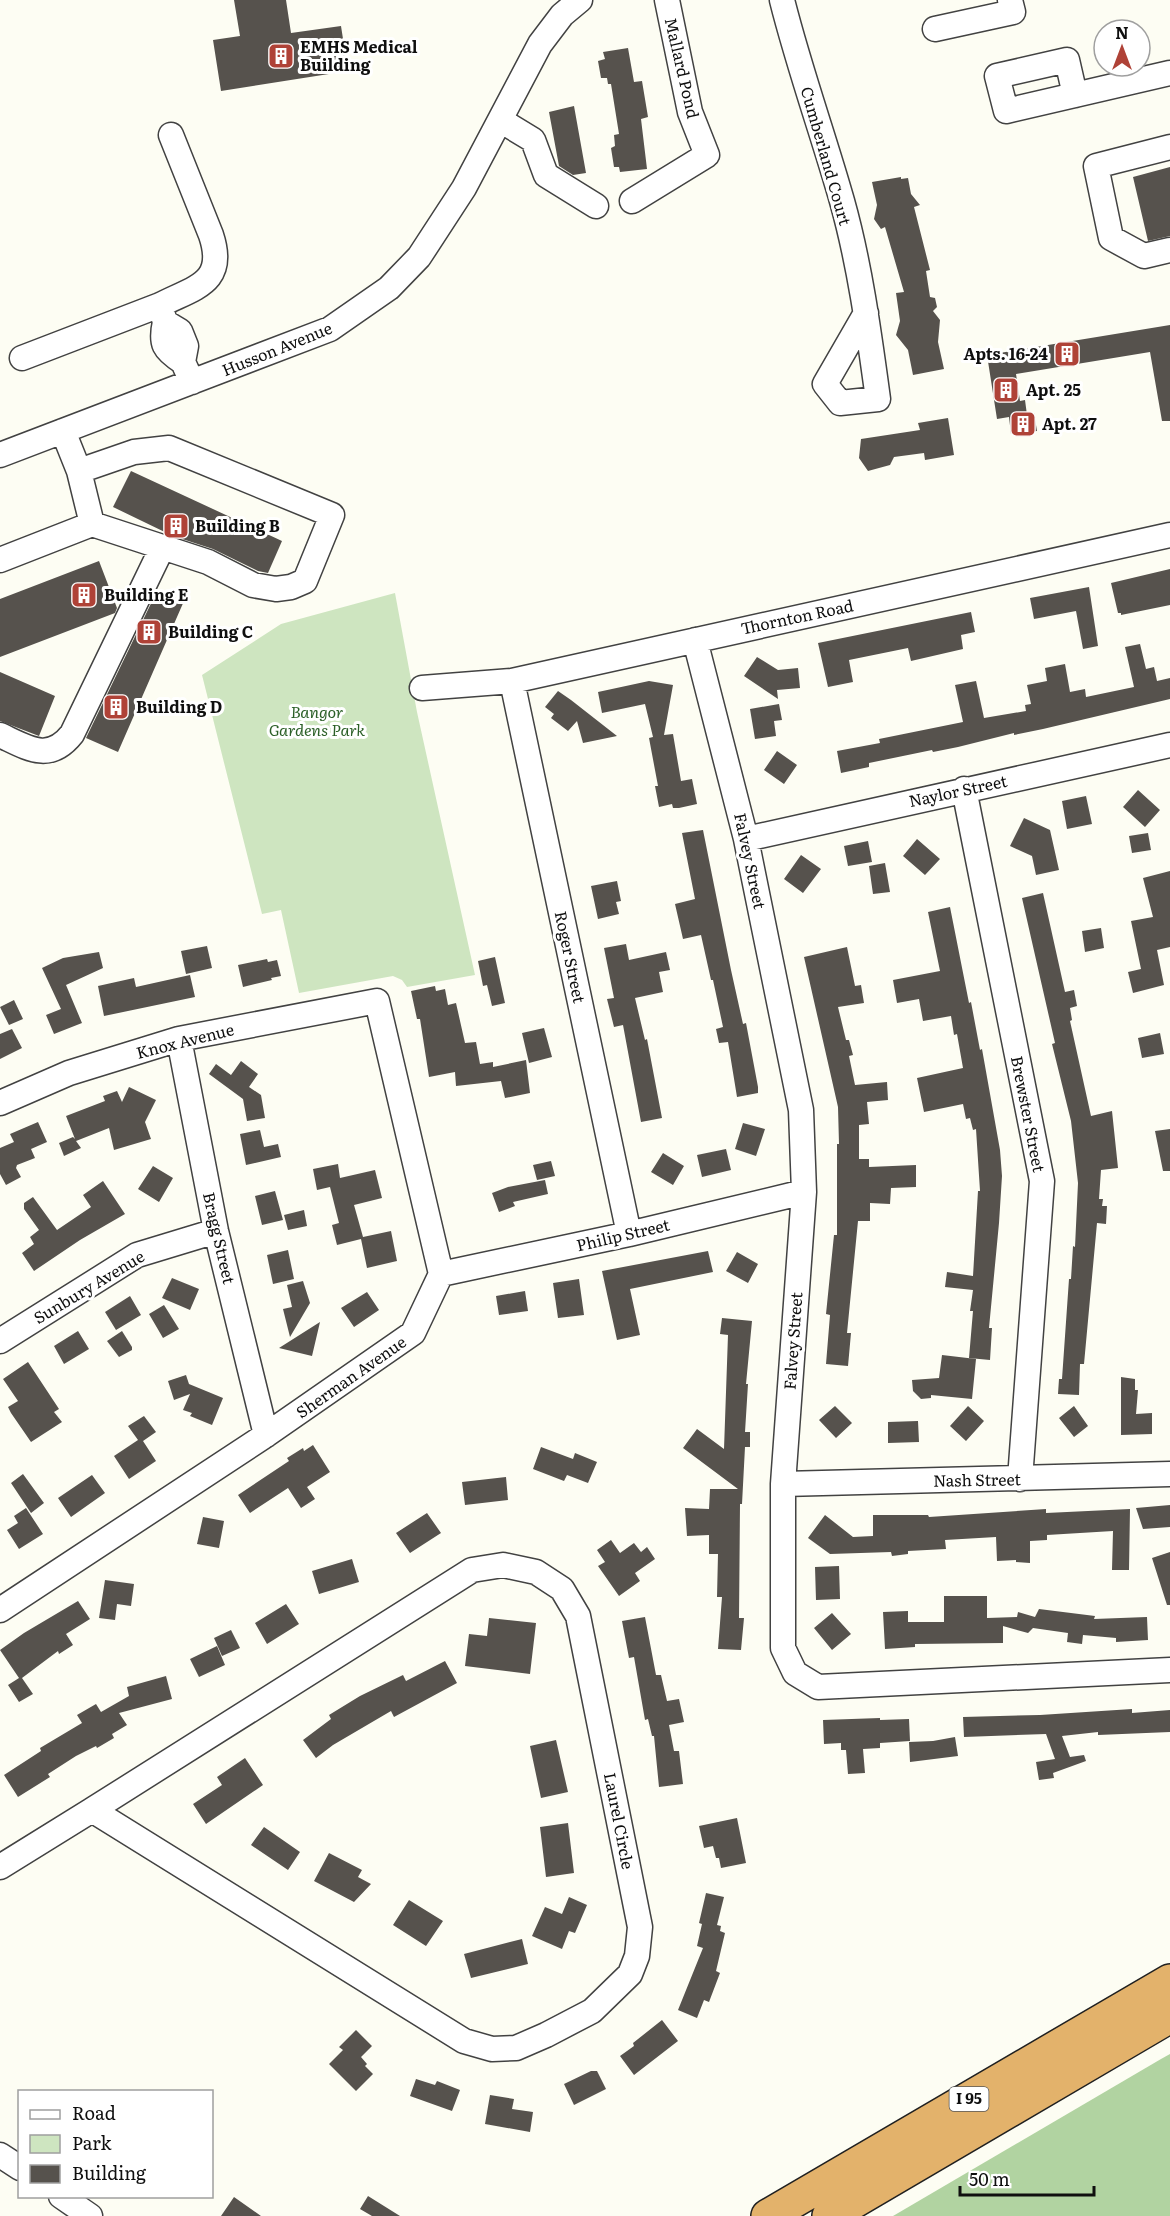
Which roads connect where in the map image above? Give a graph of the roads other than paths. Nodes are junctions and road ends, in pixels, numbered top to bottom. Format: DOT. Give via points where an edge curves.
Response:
graph roads {
  1 [pos="580,0"];
  2 [pos="667,0"];
  3 [pos="782,0"];
  4 [pos="1010,0"];
  5 [pos="935,29"];
  6 [pos="1170,74"];
  7 [pos="1076,95"];
  8 [pos="500,120"];
  9 [pos="171,135"];
  10 [pos="1170,147"];
  11 [pos="632,201"];
  12 [pos="596,206"];
  13 [pos="1170,250"];
  14 [pos="163,314"];
  15 [pos="866,314"];
  16 [pos="21,358"];
  17 [pos="188,372"];
  18 [pos="63,431"];
  19 [pos="0,455"];
  20 [pos="79,471"];
  21 [pos="92,524"];
  22 [pos="1170,535"];
  23 [pos="162,548"];
  24 [pos="0,560"];
  25 [pos="695,640"];
  26 [pos="512,681"];
  27 [pos="422,688"];
  28 [pos="0,735"];
  29 [pos="1170,745"];
  30 [pos="964,789"];
  31 [pos="746,839"];
  32 [pos="179,1039"];
  33 [pos="0,1103"];
  34 [pos="804,1192"];
  35 [pos="216,1231"];
  36 [pos="628,1234"];
  37 [pos="441,1274"];
  38 [pos="0,1341"];
  39 [pos="266,1435"];
  40 [pos="1170,1474"];
  41 [pos="1020,1479"];
  42 [pos="783,1484"];
  43 [pos="0,1610"];
  44 [pos="1170,1670"];
  45 [pos="92,1810"];
  46 [pos="0,1868"];
  47 [pos="1170,1981"];
  48 [pos="1170,2016"];
  49 [pos="0,2155"];
  50 [pos="18,2167"];
  51 [pos="64,2198"];
  52 [pos="90,2216"];
  53 [pos="768,2216"];
  54 [pos="829,2216"];
  1 -- 8 [label="street, Husson Avenue" via="562,15 540,44"];
  2 -- 11 [label="street, Mallard Pond" via="690,112 707,155"];
  3 -- 15 [label="street, Cumberland Court" via="843,203"];
  4 -- 5 [label="street" via="1013,12"];
  6 -- 7 [label="street"];
  8 -- 12 [label="street" via="533,140 546,175"];
  8 -- 17 [label="street, Husson Avenue" via="443,222 419,257 389,288 330,329"];
  9 -- 14 [label="street" via="211,235 217,262 206,281"];
  10 -- 13 [label="street" via="1096,166 1111,238 1144,255"];
  14 -- 16 [label="street"];
  14 -- 17 [label="street" via="180,331 186,346"];
  17 -- 18 [label="street, Husson Avenue"];
  18 -- 19 [label="street, Husson Avenue"];
  18 -- 20 [label="street"];
  20 -- 21 [label="street"];
  20 -- 23 [label="street" via="134,452 169,448 333,515 305,581 291,587 253,585 208,562"];
  21 -- 23 [label="street"];
  21 -- 24 [label="street"];
  22 -- 25 [label="street, Thornton Road"];
  23 -- 28 [label="street" via="64,745 40,751"];
  25 -- 26 [label="street, Thornton Road"];
  25 -- 31 [label="street, Falvey Street"];
  26 -- 27 [label="street, Thornton Road"];
  26 -- 36 [label="street, Roger Street"];
  29 -- 30 [label="street, Naylor Street"];
  30 -- 31 [label="street, Naylor Street"];
  30 -- 41 [label="street, Brewster Street" via="1042,1181"];
  31 -- 34 [label="street, Falvey Street" via="801,1110"];
  32 -- 33 [label="street, Knox Avenue" via="69,1073"];
  32 -- 35 [label="street, Bragg Street"];
  32 -- 37 [label="street, Knox Avenue" via="377,1001"];
  34 -- 36 [label="street, Philip Street"];
  34 -- 42 [label="street, Falvey Street"];
  35 -- 38 [label="street, Sunbury Avenue" via="137,1255"];
  35 -- 39 [label="street, Bragg Street"];
  36 -- 37 [label="street, Philip Street"];
  37 -- 39 [label="street, Sherman Avenue" via="413,1333"];
  39 -- 43 [label="street, Sherman Avenue"];
  40 -- 41 [label="street, Nash Street"];
  41 -- 42 [label="street, Nash Street"];
  42 -- 44 [label="street, Falvey Street" via="783,1648 795,1673 818,1687"];
  45 -- 45 [label="street, Laurel Circle" via="472,1570 503,1565 536,1572 562,1589 578,1616 640,1927 637,1956 630,1974 592,2011 516,2048 492,2049 464,2041"];
  45 -- 46 [label="street, Laurel Circle"];
  47 -- 53 [label="highway, I 95"];
  48 -- 54 [label="highway, I 95"];
  49 -- 50 [label="street"];
  51 -- 52 [label="street"];
}
